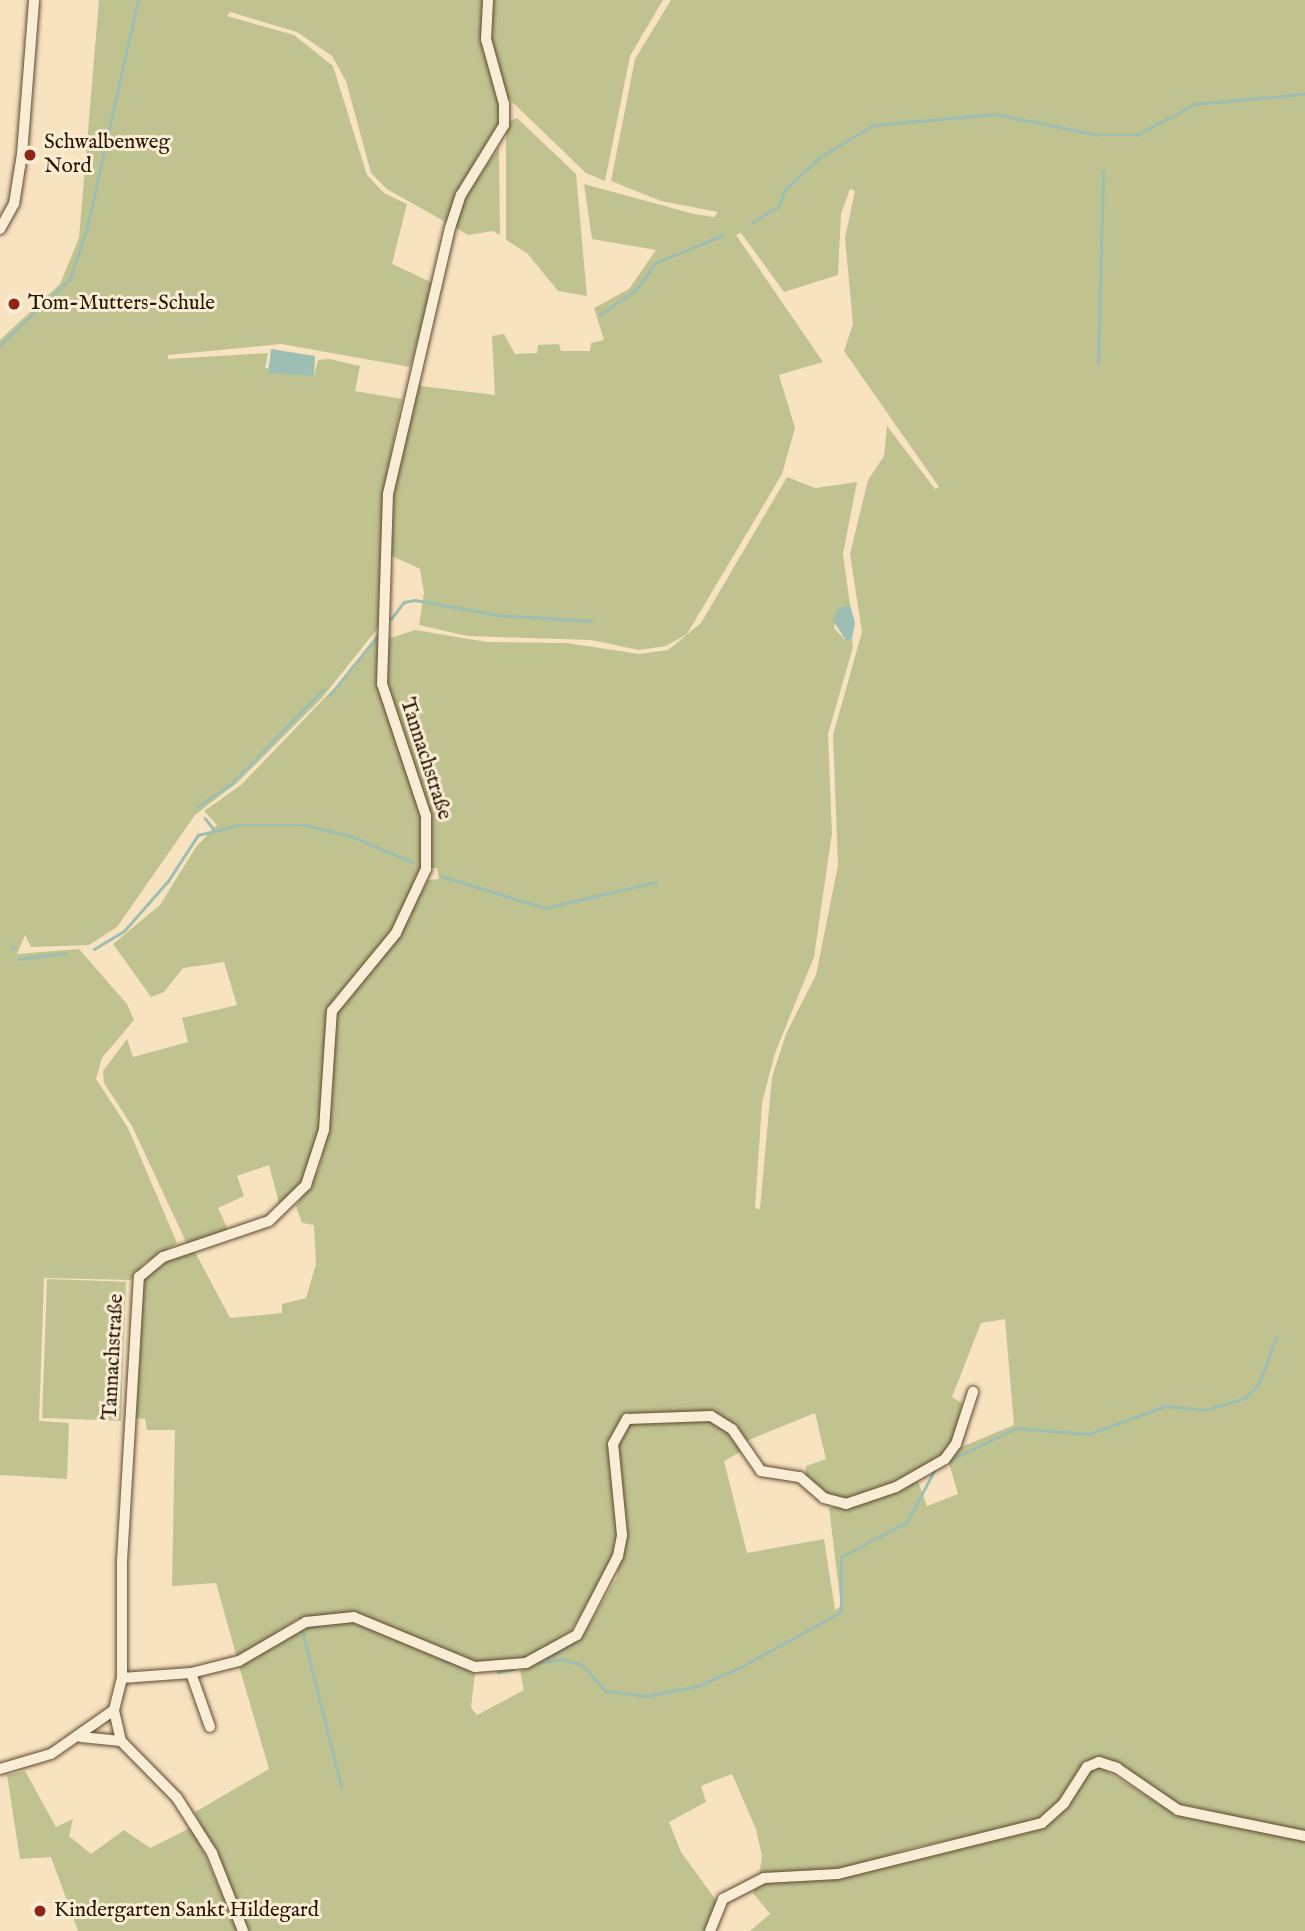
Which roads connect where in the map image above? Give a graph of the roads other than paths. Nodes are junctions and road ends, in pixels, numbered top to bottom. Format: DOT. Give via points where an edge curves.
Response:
graph roads {
  1 [pos="34,0"];
  2 [pos="488,0"];
  3 [pos="0,229"];
  4 [pos="973,1392"];
  5 [pos="191,1673"];
  6 [pos="122,1678"];
  7 [pos="114,1710"];
  8 [pos="210,1727"];
  9 [pos="81,1737"];
  10 [pos="121,1741"];
  11 [pos="0,1769"];
  12 [pos="1305,1836"];
  13 [pos="243,1931"];
  14 [pos="710,1931"];
  1 -- 3 [label="street" via="22,154 14,204"];
  2 -- 6 [label="street, Tannachstraße" via="486,39 504,104 504,125 461,195 450,228 388,494 382,684 426,816 426,869 396,933 332,1011 324,1130 306,1185 269,1221 163,1257 139,1278 123,1548"];
  4 -- 5 [label="street" via="957,1444 945,1459 896,1487 846,1504 824,1498 800,1478 761,1471 732,1429 711,1416 627,1419 613,1444 622,1535 618,1556 577,1635 526,1663 475,1667 354,1617 306,1622 252,1654"];
  5 -- 6 [label="street"];
  5 -- 8 [label="street"];
  6 -- 7 [label="street, Tannachstraße"];
  7 -- 9 [label="street"];
  7 -- 10 [label="street, Tannachstraße"];
  9 -- 10 [label="street"];
  9 -- 11 [label="street" via="35,1762"];
  10 -- 13 [label="street" via="190,1814"];
  12 -- 14 [label="street" via="1178,1810 1099,1762 1087,1767 1064,1803 1042,1823 823,1875 764,1878 723,1899"];
}
